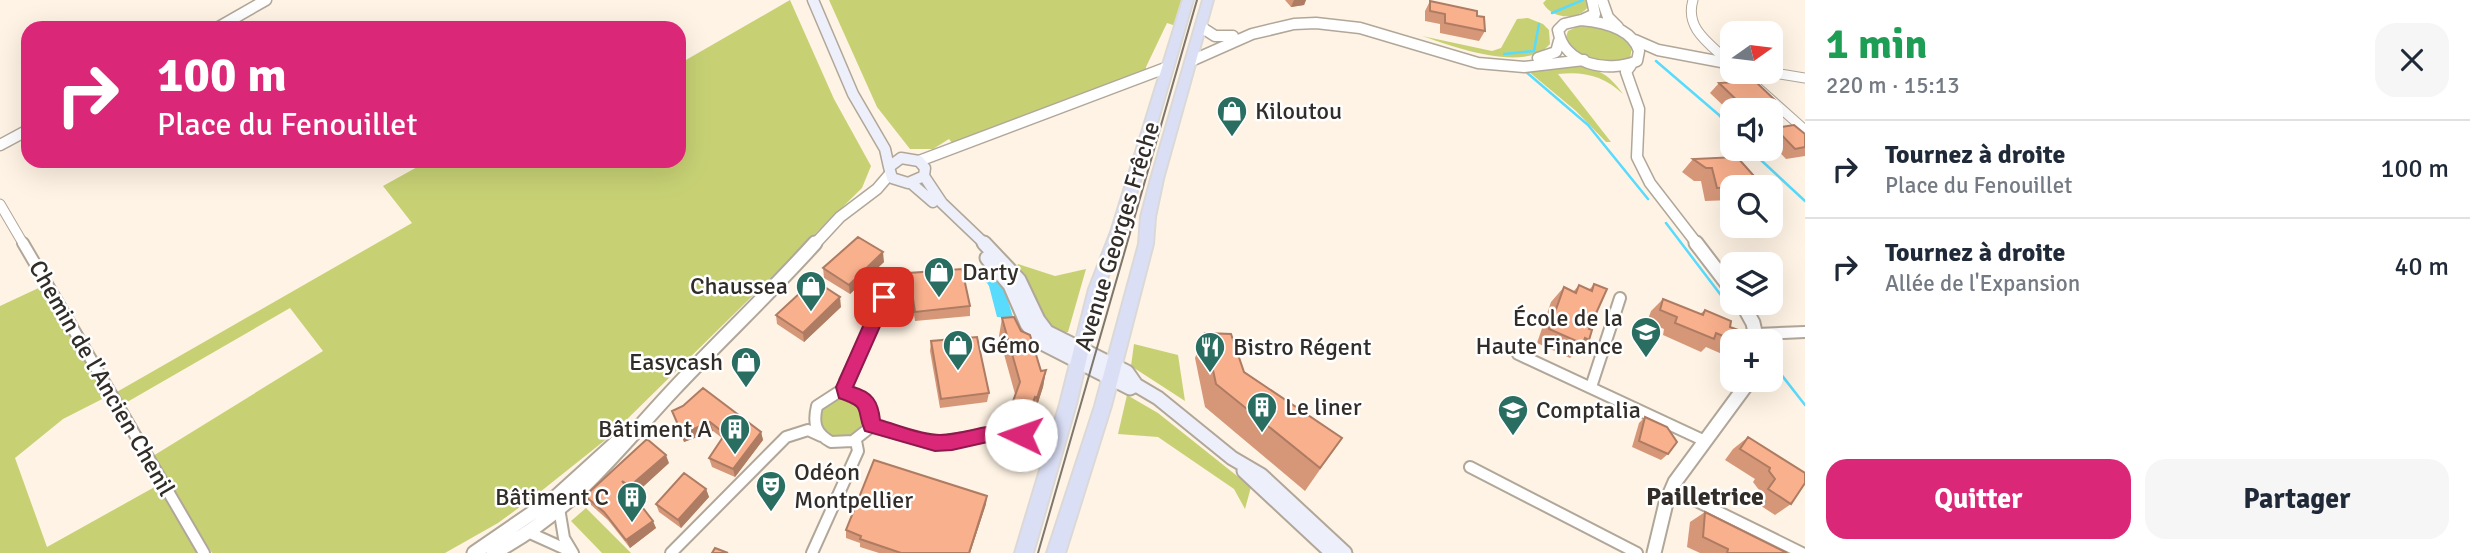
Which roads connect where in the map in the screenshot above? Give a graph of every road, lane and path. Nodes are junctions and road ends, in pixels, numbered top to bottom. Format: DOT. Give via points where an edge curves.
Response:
graph roads {
  1 [pos="266,0"];
  2 [pos="813,0"];
  3 [pos="1188,0"];
  4 [pos="1208,0"];
  5 [pos="1592,0"];
  6 [pos="1602,0"];
  7 [pos="1693,0"];
  8 [pos="1581,20"];
  9 [pos="229,21"];
  10 [pos="1201,27"];
  11 [pos="1628,35"];
  12 [pos="1233,36"];
  13 [pos="1559,41"];
  14 [pos="1714,48"];
  15 [pos="1720,54"];
  16 [pos="1193,56"];
  17 [pos="1171,58"];
  18 [pos="1704,59"];
  19 [pos="1584,60"];
  20 [pos="1634,63"];
  21 [pos="1720,63"];
  22 [pos="1597,65"];
  23 [pos="1720,65"];
  24 [pos="1783,75"];
  25 [pos="845,76"];
  26 [pos="1805,78"];
  27 [pos="1755,84"];
  28 [pos="1640,110"];
  29 [pos="1805,130"];
  30 [pos="21,134"];
  31 [pos="0,145"];
  32 [pos="901,158"];
  33 [pos="919,160"];
  34 [pos="889,171"];
  35 [pos="912,181"];
  36 [pos="0,204"];
  37 [pos="820,240"];
  38 [pos="1720,273"];
  39 [pos="893,280"];
  40 [pos="1620,298"];
  41 [pos="1805,332"];
  42 [pos="1783,335"];
  43 [pos="1518,354"];
  44 [pos="1079,356"];
  45 [pos="1112,372"];
  46 [pos="1591,387"];
  47 [pos="845,392"];
  48 [pos="1741,392"];
  49 [pos="651,414"];
  50 [pos="872,426"];
  51 [pos="821,436"];
  52 [pos="1706,440"];
  53 [pos="856,441"];
  54 [pos="1055,445"];
  55 [pos="1232,458"];
  56 [pos="596,462"];
  57 [pos="1471,467"];
  58 [pos="1672,489"];
  59 [pos="559,508"];
  60 [pos="544,516"];
  61 [pos="526,527"];
  62 [pos="204,553"];
  63 [pos="474,553"];
  64 [pos="493,553"];
  65 [pos="573,553"];
  66 [pos="671,553"];
  67 [pos="812,553"];
  68 [pos="1024,553"];
  69 [pos="1056,553"];
  70 [pos="1332,553"];
  71 [pos="1345,553"];
  72 [pos="1637,553"];
  73 [pos="1654,553"];
  74 [pos="1802,553"];
  1 -- 9 [label="street"];
  2 -- 25 [label="main road"];
  3 -- 17 [label="main road, Avenue Georges Frêche"];
  4 -- 10 [label="main road, Avenue Georges Frêche"];
  5 -- 8 [label="street" via="1595,14"];
  6 -- 11 [label="street" via="1608,17"];
  7 -- 14 [label="street" via="1690,19"];
  8 -- 11 [label="street" via="1603,23"];
  8 -- 13 [label="street" via="1560,27"];
  10 -- 12 [label="street" via="1209,34"];
  10 -- 16 [label="main road, Avenue Georges Frêche"];
  11 -- 18 [label="street" via="1658,50"];
  11 -- 20 [label="street" via="1640,54"];
  12 -- 13 [label="street" via="1282,21 1325,18 1360,23 1452,52 1509,61 1545,57 1556,52"];
  12 -- 16 [label="street"];
  13 -- 19 [label="street"];
  14 -- 15 [label="street"];
  14 -- 18 [label="street" via="1716,55"];
  16 -- 17 [label="main road"];
  16 -- 19 [label="street" via="1304,22 1359,28 1494,65"];
  16 -- 45 [label="main road, Avenue Georges Frêche" via="1157,178 1146,244"];
  17 -- 33 [label="street"];
  17 -- 44 [label="main road, Avenue Georges Frêche" via="1096,289"];
  18 -- 21 [label="street"];
  19 -- 22 [label="street"];
  20 -- 22 [label="street" via="1616,68"];
  20 -- 23 [label="street" via="1651,55"];
  20 -- 28 [label="street" via="1626,72"];
  22 -- 28 [label="street" via="1626,87"];
  24 -- 26 [label="street"];
  25 -- 32 [label="main road"];
  25 -- 34 [label="main road" via="884,148"];
  27 -- 29 [label="street"];
  28 -- 38 [label="street" via="1636,142 1640,166"];
  30 -- 31 [label="street"];
  32 -- 33 [label="main road"];
  32 -- 34 [label="main road"];
  33 -- 35 [label="main road" via="925,168"];
  34 -- 35 [label="main road"];
  34 -- 37 [label="street" via="878,187 834,222"];
  35 -- 37 [label="street" via="863,206"];
  35 -- 44 [label="main road" via="945,203 1020,282 1037,321"];
  35 -- 44 [label="main road" via="1004,277 1033,335 1049,348"];
  36 -- 62 [label="street, Chemin de l'Ancien Chenil"];
  37 -- 49 [label="street"];
  39 -- 47 [label="street" via="845,381"];
  40 -- 46 [label="street"];
  41 -- 42 [label="street"];
  43 -- 46 [label="street"];
  44 -- 45 [label="main road"];
  44 -- 54 [label="main road, Avenue Georges Frêche"];
  45 -- 55 [label="main road" via="1130,388 1136,385 1158,398"];
  45 -- 69 [label="main road, Avenue Georges Frêche"];
  46 -- 52 [label="street"];
  47 -- 50 [label="street" via="866,401"];
  47 -- 51 [label="street" via="829,396 817,406 813,421"];
  48 -- 52 [label="street"];
  49 -- 56 [label="street"];
  49 -- 59 [label="street" via="608,464"];
  50 -- 53 [label="street"];
  50 -- 54 [label="street" via="935,443 1006,431"];
  51 -- 53 [label="street" via="837,444"];
  51 -- 66 [label="street" via="808,430 786,437"];
  52 -- 58 [label="street"];
  53 -- 67 [label="street" via="858,452"];
  54 -- 68 [label="main road, Avenue Georges Frêche"];
  55 -- 70 [label="main road"];
  55 -- 71 [label="main road" via="1261,475"];
  56 -- 60 [label="street"];
  56 -- 61 [label="street"];
  57 -- 72 [label="street"];
  58 -- 73 [label="street"];
  58 -- 74 [label="street"];
  59 -- 60 [label="street"];
  59 -- 61 [label="street"];
  59 -- 65 [label="street" via="564,538"];
  60 -- 61 [label="street"];
  61 -- 63 [label="street"];
  61 -- 64 [label="street"];
  61 -- 65 [label="street"];
}
